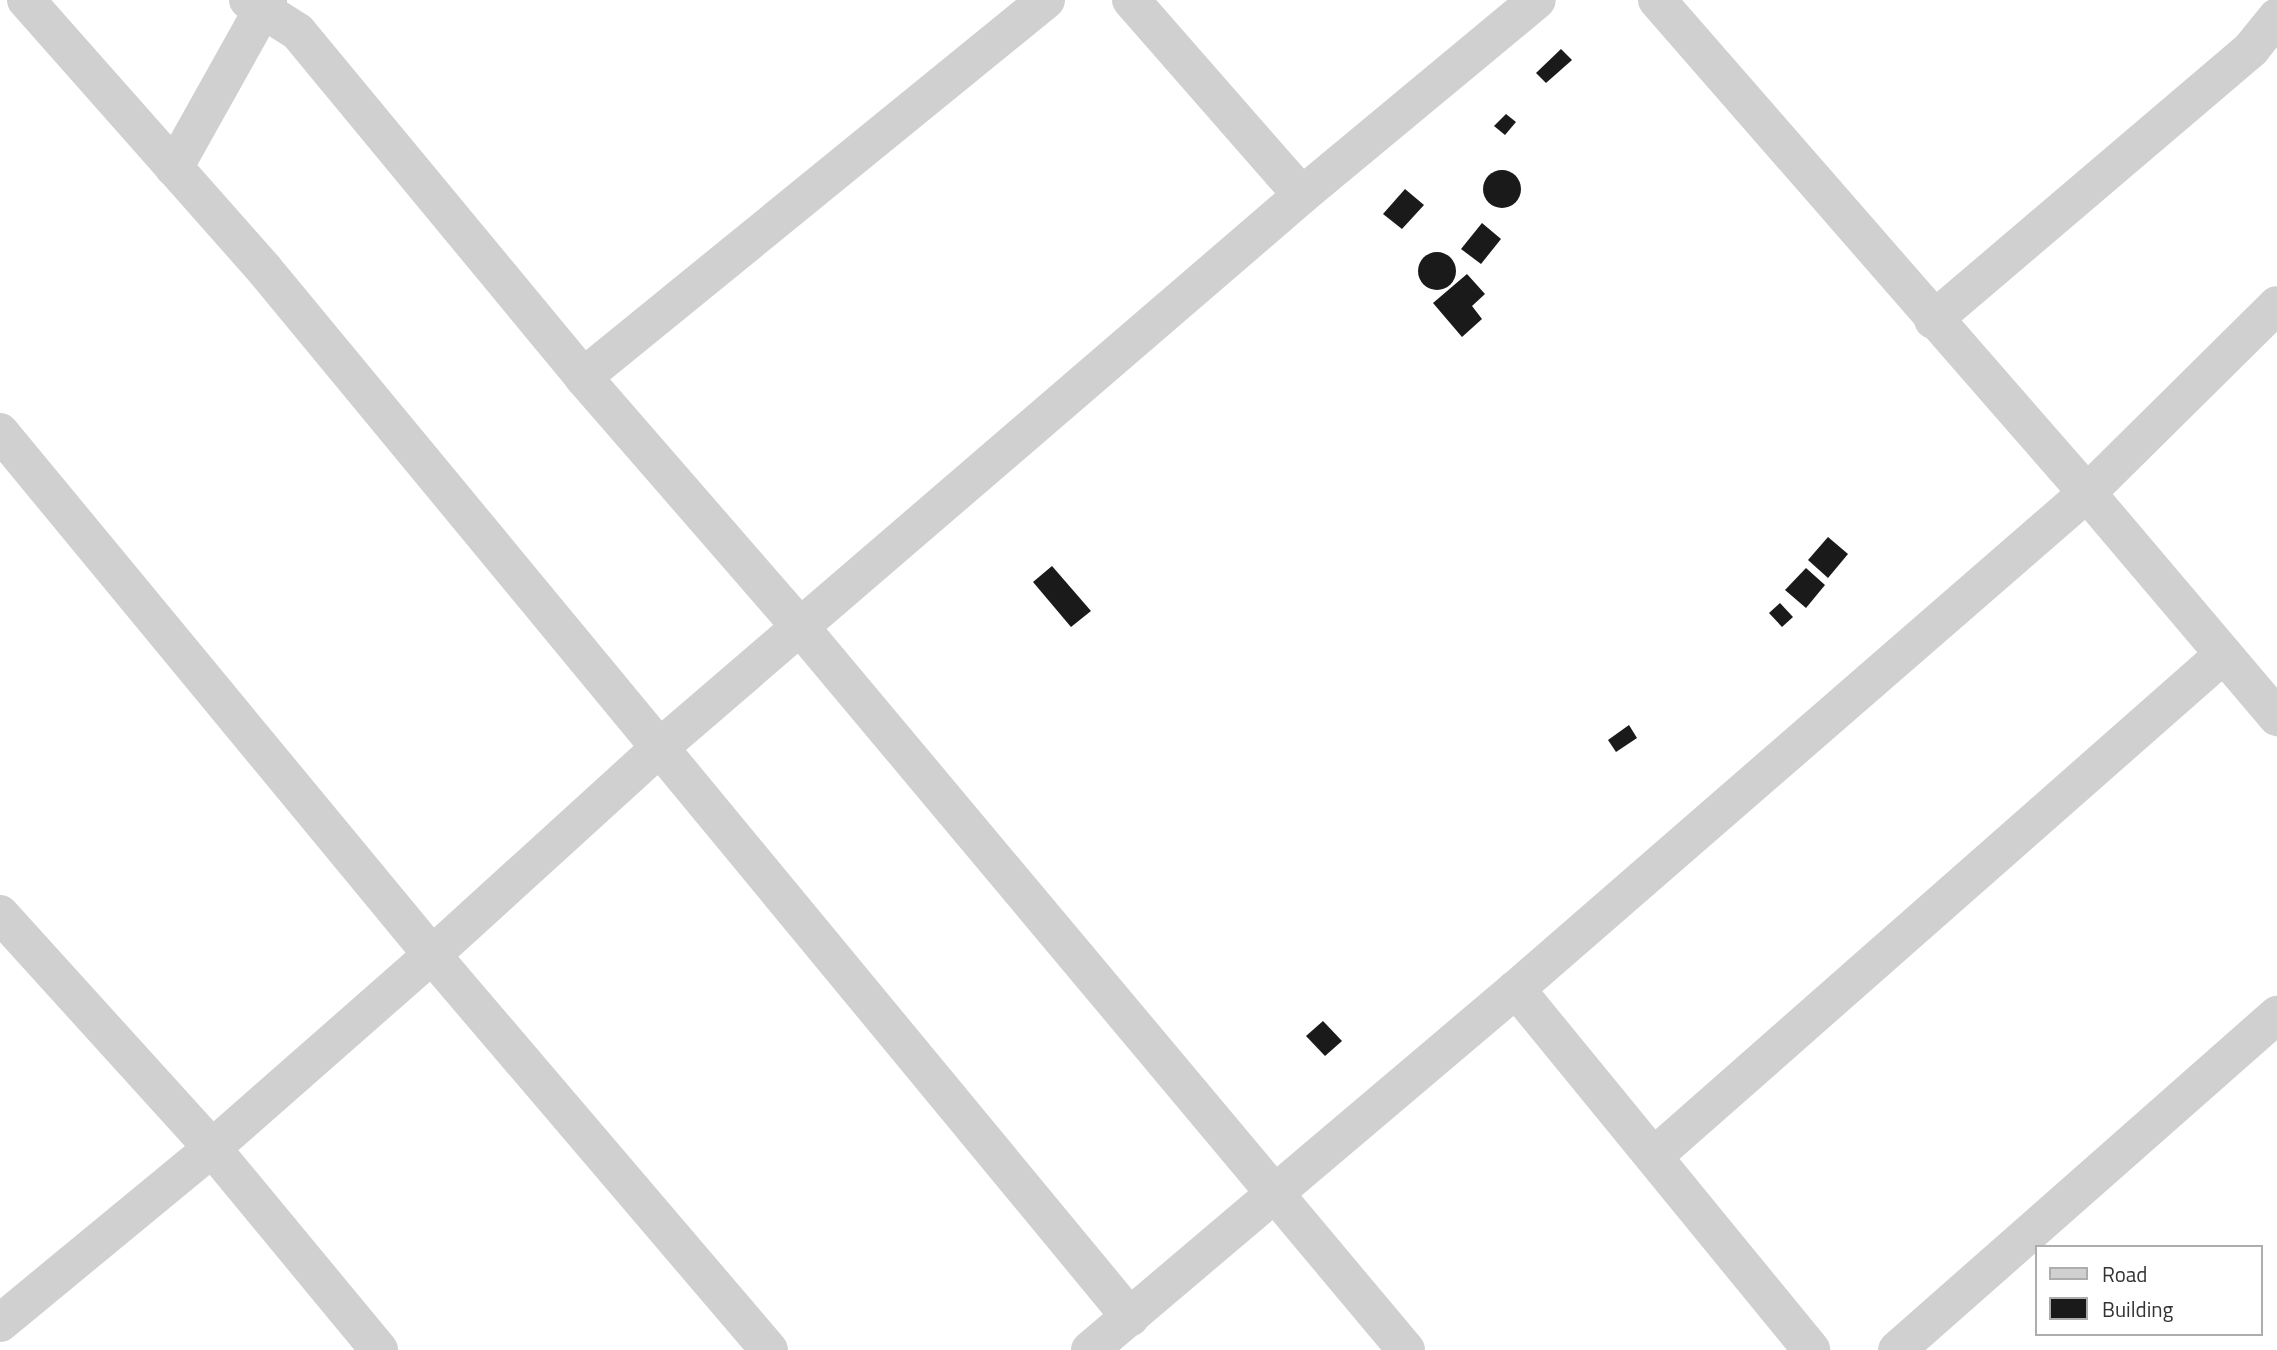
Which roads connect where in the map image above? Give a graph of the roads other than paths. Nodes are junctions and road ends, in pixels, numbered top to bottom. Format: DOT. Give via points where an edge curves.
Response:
graph roads {
  1 [pos="26,0"];
  2 [pos="1046,0"];
  3 [pos="1131,0"];
  4 [pos="1537,0"];
  5 [pos="1657,0"];
  6 [pos="260,3"];
  7 [pos="2277,18"];
  8 [pos="174,168"];
  9 [pos="1302,195"];
  10 [pos="2277,305"];
  11 [pos="1933,320"];
  12 [pos="583,377"];
  13 [pos="0,432"];
  14 [pos="2087,493"];
  15 [pos="801,628"];
  16 [pos="2223,654"];
  17 [pos="2277,717"];
  18 [pos="658,749"];
  19 [pos="3,924"];
  20 [pos="432,955"];
  21 [pos="1516,989"];
  22 [pos="2277,1015"];
  23 [pos="212,1148"];
  24 [pos="1654,1156"];
  25 [pos="1273,1192"];
  26 [pos="1130,1317"];
  27 [pos="0,1323"];
  28 [pos="379,1350"];
  29 [pos="769,1350"];
  30 [pos="1090,1350"];
  31 [pos="1406,1350"];
  32 [pos="1811,1350"];
  33 [pos="1896,1350"];
  1 -- 8 [label="street"];
  2 -- 12 [label="street"];
  3 -- 9 [label="street"];
  4 -- 9 [label="street"];
  5 -- 11 [label="street"];
  6 -- 8 [label="street"];
  6 -- 12 [label="street" via="298,32"];
  7 -- 11 [label="street" via="2250,49"];
  8 -- 18 [label="street" via="264,269"];
  9 -- 15 [label="street"];
  10 -- 14 [label="street"];
  11 -- 14 [label="street"];
  12 -- 15 [label="street"];
  13 -- 20 [label="street"];
  14 -- 16 [label="street"];
  14 -- 21 [label="street"];
  15 -- 18 [label="street"];
  15 -- 25 [label="street"];
  16 -- 17 [label="street"];
  16 -- 24 [label="street"];
  18 -- 20 [label="street"];
  18 -- 26 [label="street"];
  19 -- 23 [label="street"];
  20 -- 23 [label="street"];
  20 -- 29 [label="street"];
  21 -- 24 [label="street"];
  21 -- 25 [label="street"];
  22 -- 33 [label="street"];
  23 -- 27 [label="street"];
  23 -- 28 [label="street"];
  24 -- 32 [label="street"];
  25 -- 26 [label="street"];
  25 -- 31 [label="street"];
  26 -- 30 [label="street"];
}
